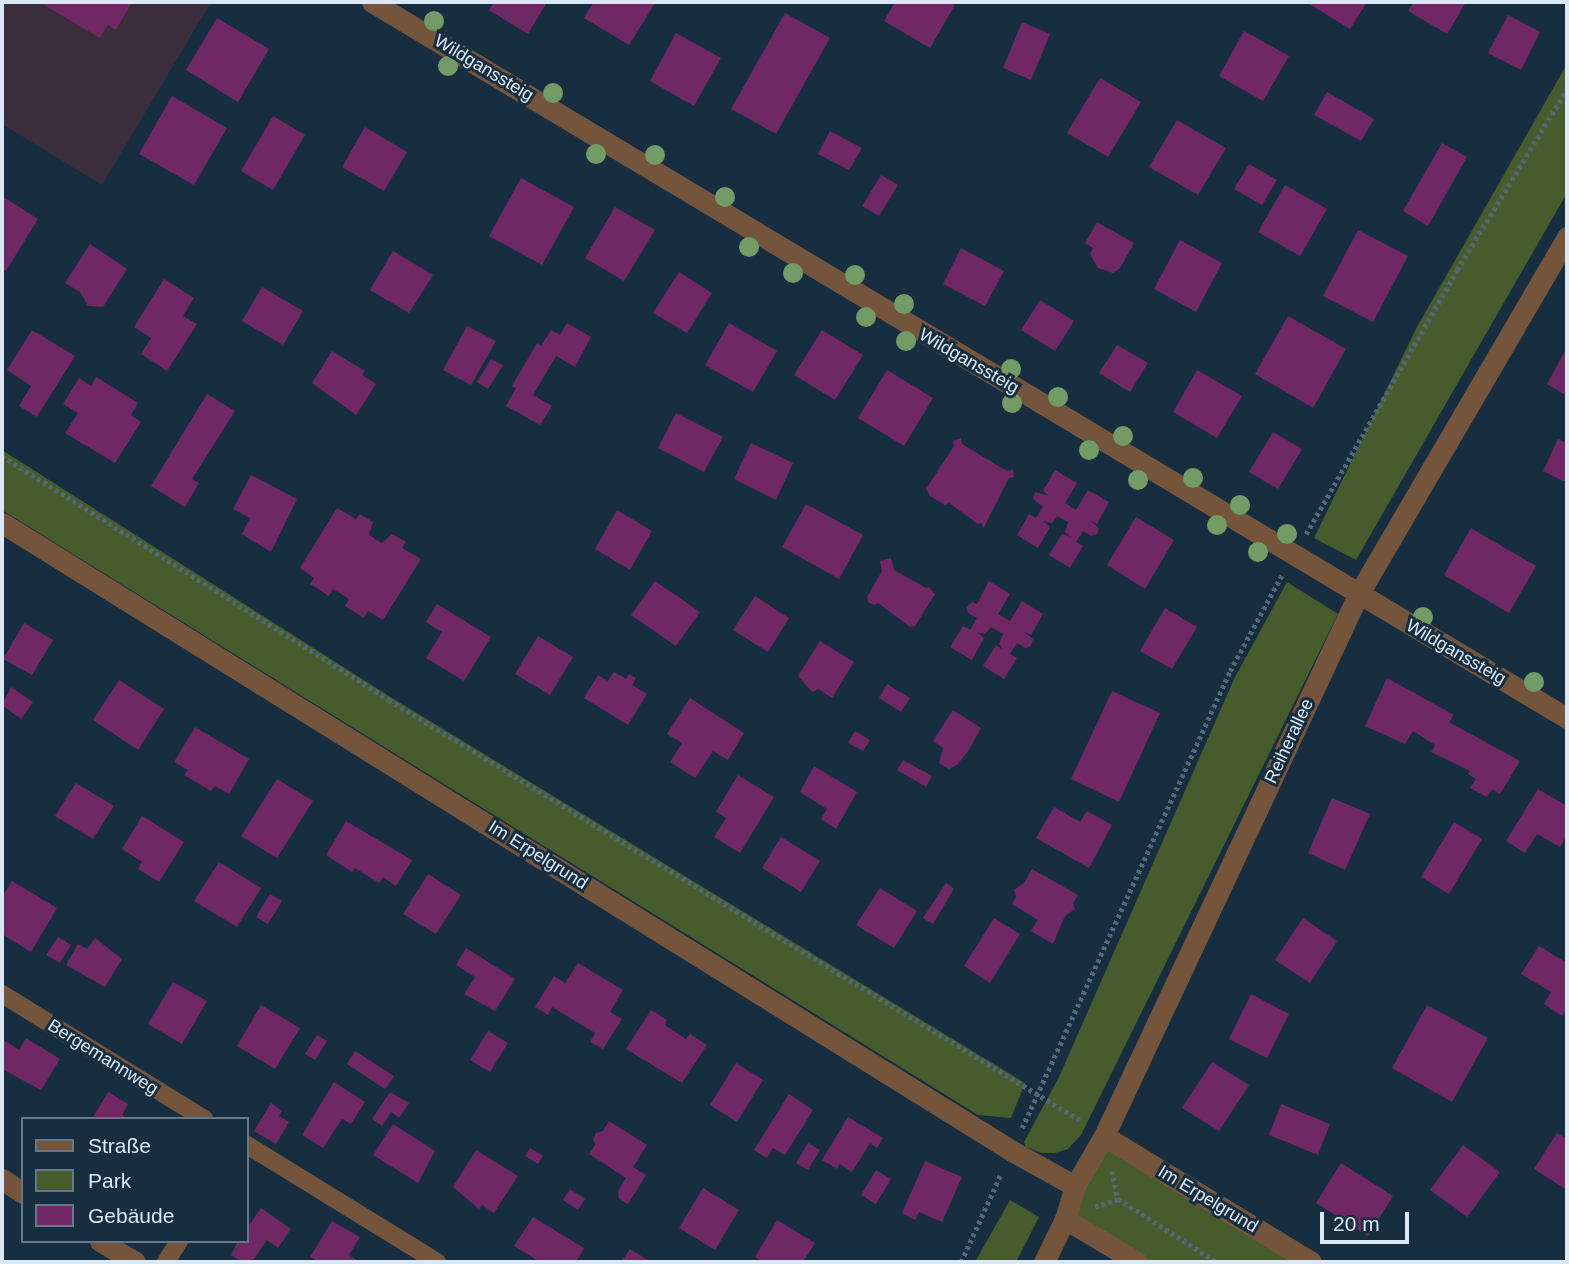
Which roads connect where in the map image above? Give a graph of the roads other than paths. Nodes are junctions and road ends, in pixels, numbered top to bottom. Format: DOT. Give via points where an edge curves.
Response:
graph roads {
  1 [pos="372,2"];
  2 [pos="1567,237"];
  3 [pos="2,523"];
  4 [pos="1358,595"];
  5 [pos="1567,718"];
  6 [pos="2,994"];
  7 [pos="201,1117"];
  8 [pos="1104,1136"];
  9 [pos="248,1146"];
  10 [pos="2,1179"];
  11 [pos="1075,1186"];
  12 [pos="21,1192"];
  13 [pos="1065,1219"];
  14 [pos="103,1243"];
  15 [pos="179,1243"];
  16 [pos="135,1262"];
  17 [pos="166,1262"];
  18 [pos="437,1262"];
  19 [pos="1044,1262"];
  20 [pos="1137,1262"];
  21 [pos="1311,1262"];
  1 -- 4 [label="street, Wildganssteig"];
  2 -- 4 [label="street, Reiherallee"];
  3 -- 11 [label="street, Im Erpelgrund"];
  4 -- 5 [label="street, Wildganssteig"];
  4 -- 8 [label="street, Reiherallee"];
  6 -- 7 [label="lane, Bergemannweg"];
  8 -- 11 [label="street, Reiherallee"];
  8 -- 21 [label="street, Im Erpelgrund"];
  9 -- 18 [label="lane"];
  10 -- 12 [label="street"];
  11 -- 13 [label="street, Reiherallee"];
  13 -- 19 [label="street, Reiherallee"];
  13 -- 20 [label="street"];
  14 -- 16 [label="street"];
  15 -- 17 [label="lane"];
}
